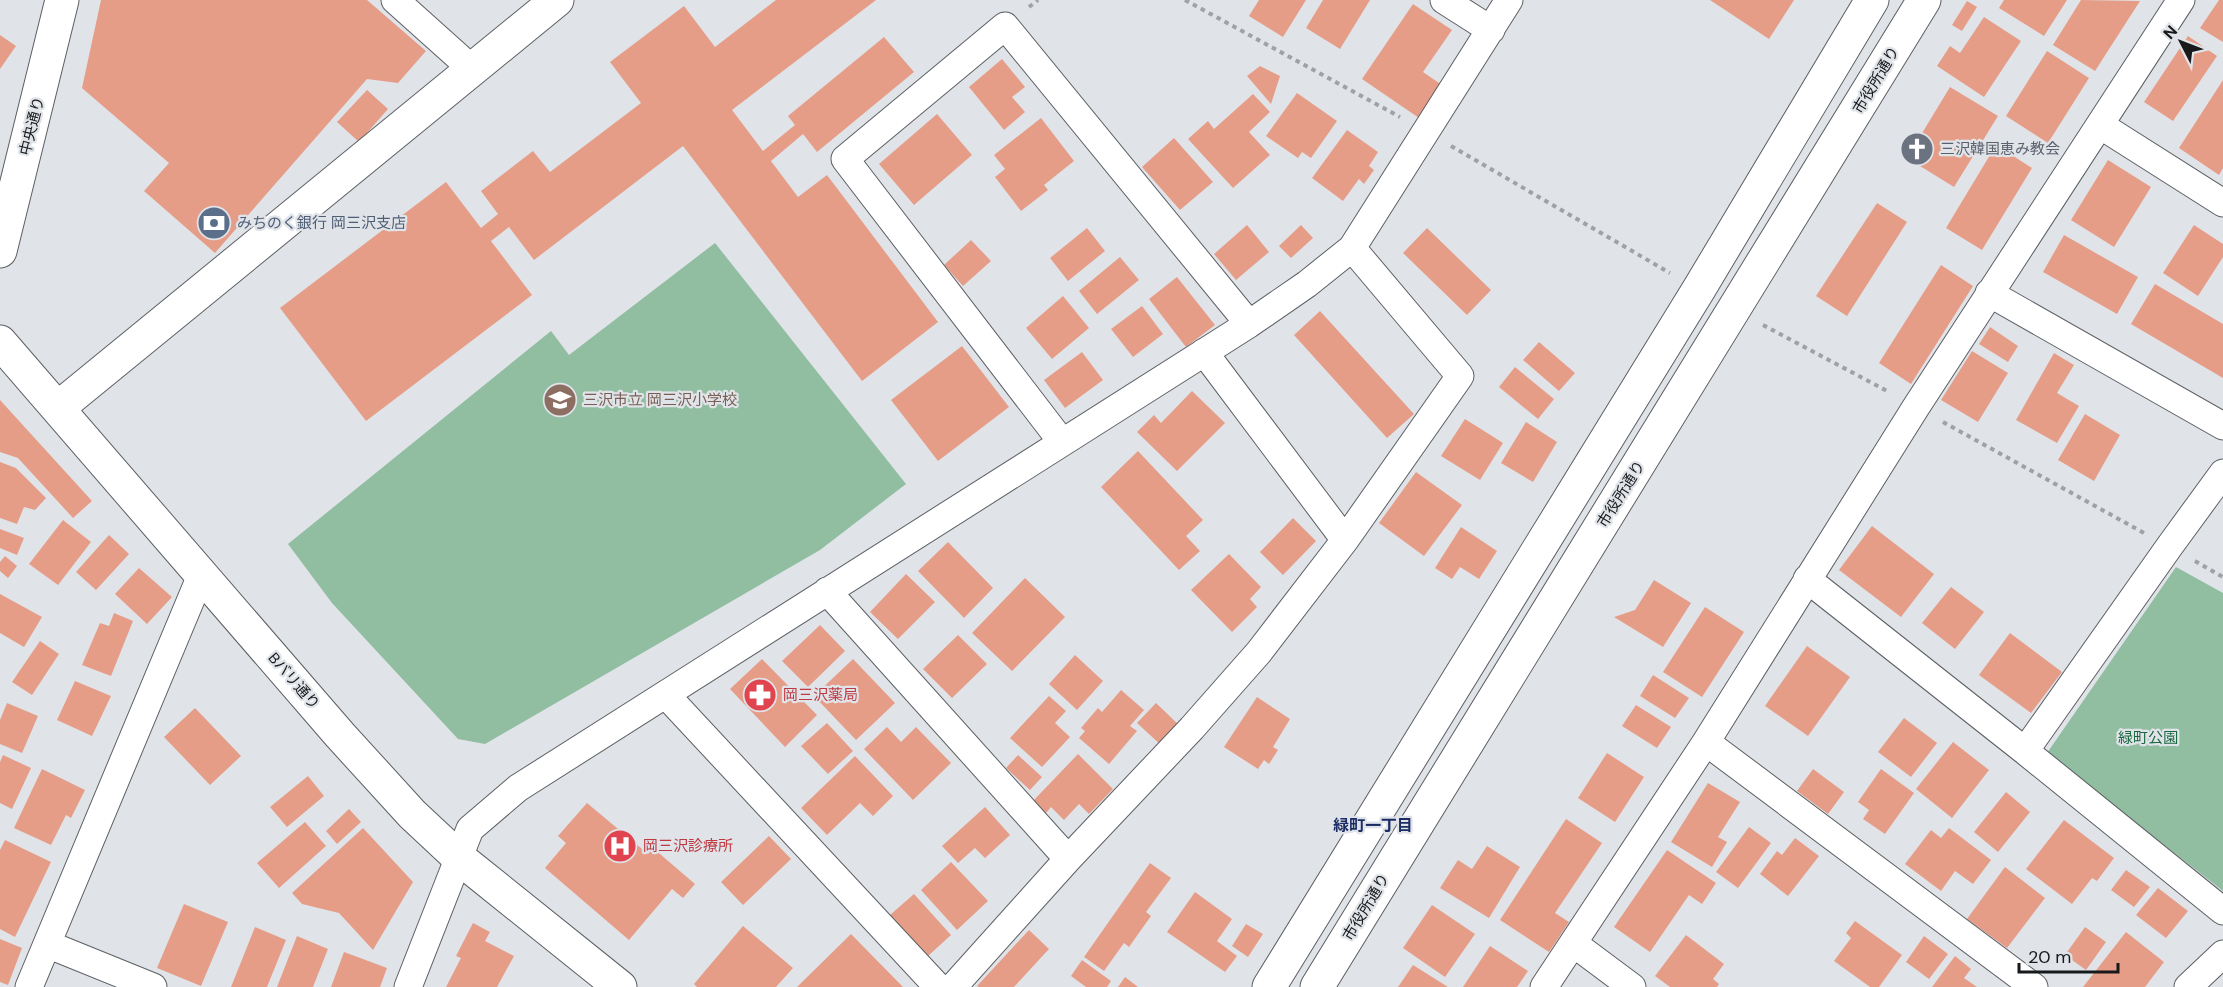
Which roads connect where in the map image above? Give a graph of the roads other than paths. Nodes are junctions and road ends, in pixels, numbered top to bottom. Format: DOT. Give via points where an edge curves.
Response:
graph roads {
  1 [pos="62,0"];
  2 [pos="395,0"];
  3 [pos="557,0"];
  4 [pos="1444,0"];
  5 [pos="1509,0"];
  6 [pos="1872,0"];
  7 [pos="1924,0"];
  8 [pos="2181,0"];
  9 [pos="1491,30"];
  10 [pos="472,69"];
  11 [pos="2100,125"];
  12 [pos="2223,203"];
  13 [pos="1352,248"];
  14 [pos="0,251"];
  15 [pos="1989,293"];
  16 [pos="1249,324"];
  17 [pos="0,342"];
  18 [pos="1204,352"];
  19 [pos="58,408"];
  20 [pos="2223,426"];
  21 [pos="1062,442"];
  22 [pos="2223,473"];
  23 [pos="1345,540"];
  24 [pos="202,573"];
  25 [pos="1807,579"];
  26 [pos="827,591"];
  27 [pos="666,695"];
  28 [pos="1706,742"];
  29 [pos="2025,751"];
  30 [pos="458,857"];
  31 [pos="1068,859"];
  32 [pos="2223,911"];
  33 [pos="1573,943"];
  34 [pos="47,944"];
  35 [pos="2223,954"];
  36 [pos="29,987"];
  37 [pos="153,987"];
  38 [pos="408,987"];
  39 [pos="620,987"];
  40 [pos="938,987"];
  41 [pos="953,987"];
  42 [pos="1269,987"];
  43 [pos="1317,987"];
  44 [pos="1544,987"];
  45 [pos="1632,987"];
  46 [pos="2034,987"];
  47 [pos="2188,987"];
  1 -- 14 [label="street, 中央通り"];
  2 -- 10 [label="street"];
  3 -- 10 [label="street"];
  4 -- 9 [label="street"];
  5 -- 9 [label="street"];
  6 -- 42 [label="street" via="1699,289"];
  7 -- 43 [label="street, 市役所通り"];
  8 -- 11 [label="street"];
  9 -- 13 [label="street"];
  10 -- 19 [label="street"];
  11 -- 12 [label="street"];
  11 -- 15 [label="street"];
  13 -- 16 [label="street"];
  13 -- 23 [label="street" via="1460,376"];
  15 -- 20 [label="street"];
  15 -- 25 [label="street"];
  16 -- 18 [label="street"];
  16 -- 21 [label="street" via="1005,26 844,159"];
  17 -- 19 [label="street, Bバリ通り"];
  18 -- 21 [label="street"];
  18 -- 23 [label="street"];
  19 -- 24 [label="street, Bバリ通り"];
  21 -- 26 [label="street"];
  22 -- 29 [label="street"];
  23 -- 31 [label="street" via="1259,652"];
  24 -- 30 [label="street, Bバリ通り" via="340,735 412,814"];
  24 -- 34 [label="street"];
  25 -- 28 [label="street"];
  25 -- 29 [label="street"];
  26 -- 27 [label="street"];
  26 -- 31 [label="street"];
  27 -- 30 [label="street" via="518,788 470,829"];
  27 -- 40 [label="street"];
  28 -- 33 [label="street"];
  28 -- 46 [label="street"];
  29 -- 32 [label="street"];
  30 -- 38 [label="street"];
  30 -- 39 [label="street, Bバリ通り"];
  31 -- 41 [label="street"];
  33 -- 44 [label="street"];
  33 -- 45 [label="street"];
  34 -- 36 [label="street"];
  34 -- 37 [label="street"];
  35 -- 47 [label="street"];
}
